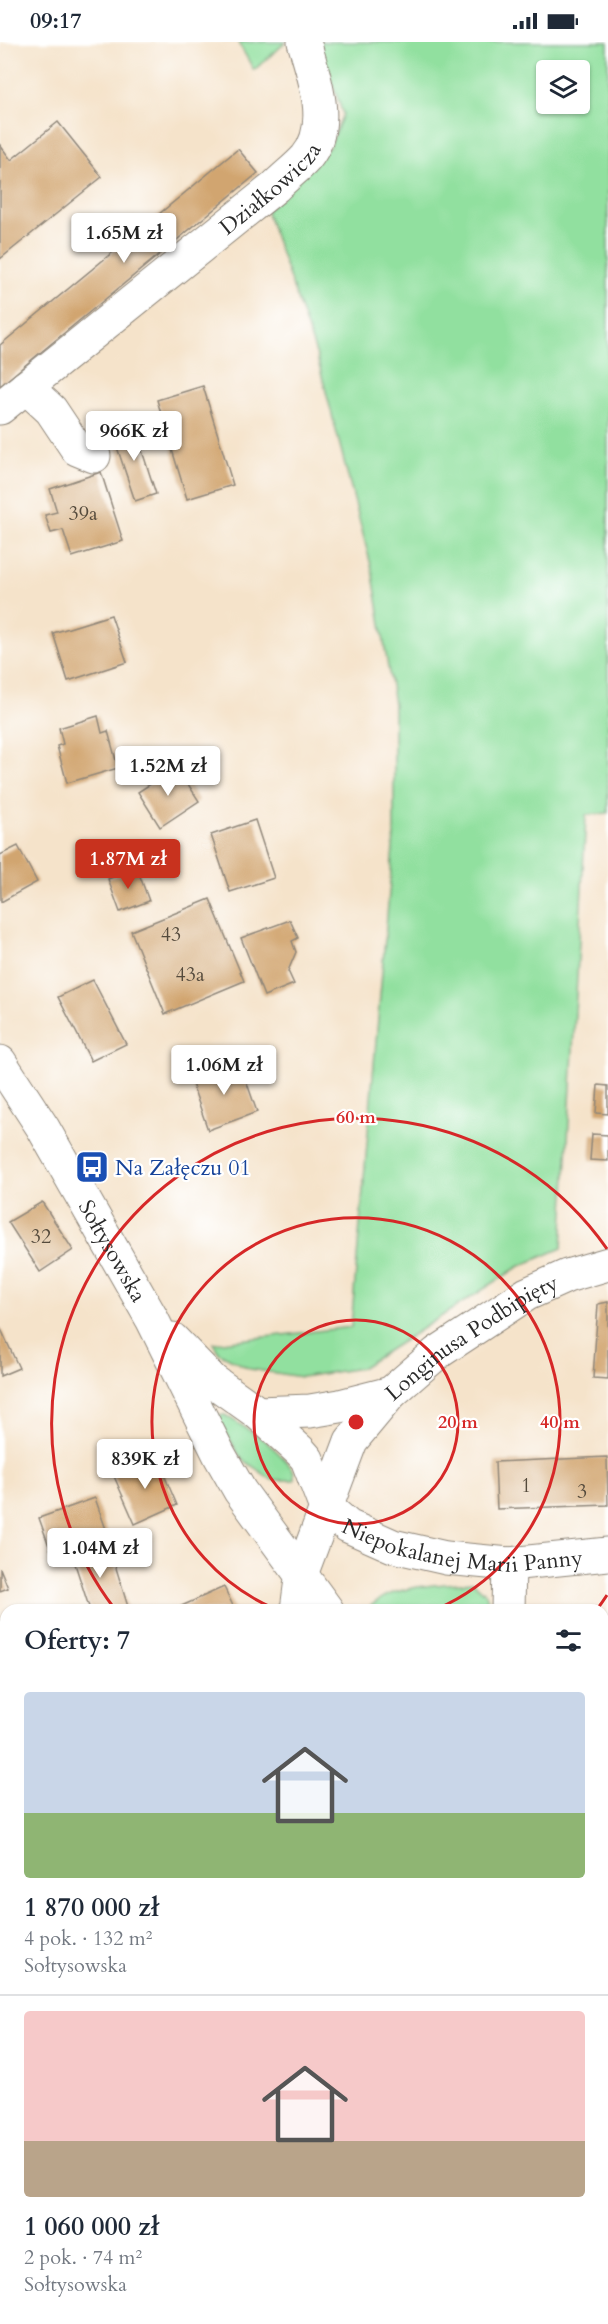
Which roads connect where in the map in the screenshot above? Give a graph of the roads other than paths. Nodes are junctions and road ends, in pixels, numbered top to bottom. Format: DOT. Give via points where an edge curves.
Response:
graph roads {
  1 [pos="304,42"];
  2 [pos="26,387"];
  3 [pos="0,408"];
  4 [pos="94,456"];
  5 [pos="0,1062"];
  6 [pos="608,1264"];
  7 [pos="152,1319"];
  8 [pos="391,1393"];
  9 [pos="258,1413"];
  10 [pos="325,1506"];
  11 [pos="608,1554"];
  12 [pos="509,1564"];
  13 [pos="302,1572"];
  14 [pos="298,1604"];
  15 [pos="323,1604"];
  16 [pos="508,1604"];
  1 -- 2 [label="street, Działkowicza" via="320,110 315,141 307,156 276,187"];
  2 -- 3 [label="street, Działkowicza"];
  2 -- 4 [label="street" via="51,410 77,449"];
  5 -- 7 [label="street, Sołtysowska" via="43,1128"];
  6 -- 8 [label="street, Longinusa Podbipięty" via="527,1294 437,1353"];
  7 -- 9 [label="street, Sołtysowska" via="213,1381"];
  7 -- 13 [label="street, Sołtysowska" via="240,1491"];
  8 -- 9 [label="street" via="330,1408"];
  8 -- 10 [label="street, Longinusa Podbipięty" via="351,1441"];
  9 -- 10 [label="street, Sołtysowska" via="307,1459"];
  10 -- 12 [label="street, Niepokalanej Marii Panny" via="348,1526 393,1546 446,1558"];
  10 -- 13 [label="street, Longinusa Podbipięty"];
  11 -- 12 [label="street, Niepokalanej Marii Panny"];
  12 -- 16 [label="street"];
  13 -- 14 [label="street, Longinusa Podbipięty"];
  13 -- 15 [label="street, Sołtysowska"];
}
